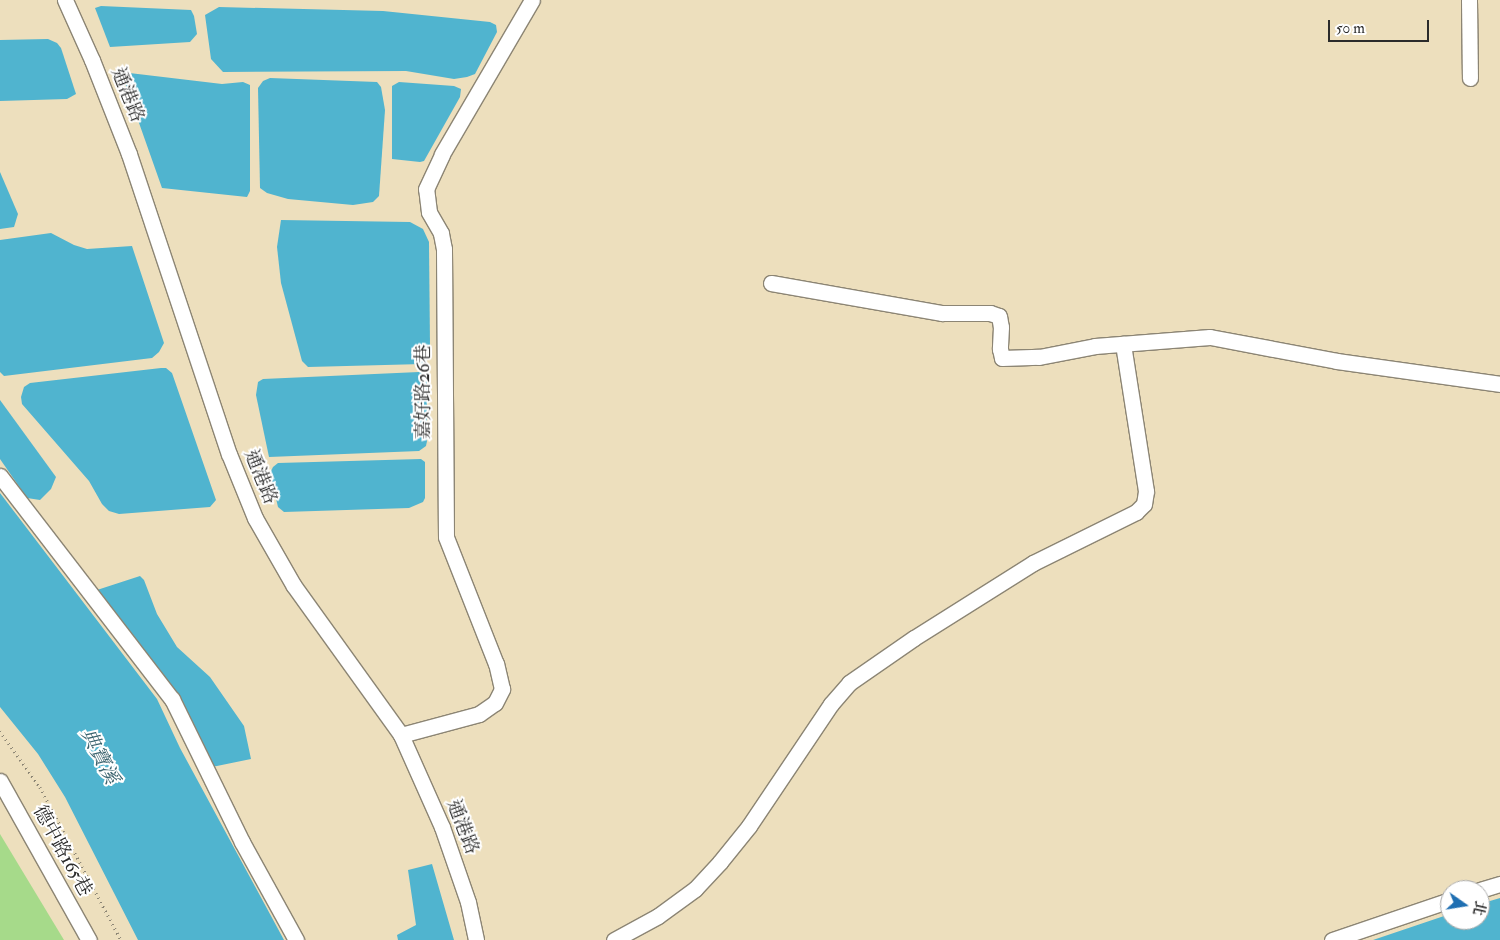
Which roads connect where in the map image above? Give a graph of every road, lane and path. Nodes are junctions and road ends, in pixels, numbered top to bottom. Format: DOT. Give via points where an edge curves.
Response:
graph roads {
  1 [pos="65,0"];
  2 [pos="532,0"];
  3 [pos="1469,0"];
  4 [pos="1470,78"];
  5 [pos="771,283"];
  6 [pos="1123,344"];
  7 [pos="1500,384"];
  8 [pos="0,476"];
  9 [pos="0,732"];
  10 [pos="400,735"];
  11 [pos="0,781"];
  12 [pos="1440,903"];
  13 [pos="89,940"];
  14 [pos="121,940"];
  15 [pos="296,940"];
  16 [pos="476,940"];
  17 [pos="614,940"];
  18 [pos="1332,940"];
  1 -- 10 [label="street, 通港路" via="129,154 229,454 255,518 294,586"];
  2 -- 10 [label="street, 嘉好路26巷" via="442,154 426,189 429,212 441,233 444,250 446,537 496,664 502,689 495,703 479,714"];
  3 -- 4 [label="street"];
  5 -- 6 [label="street" via="942,313 990,313 999,316 1002,358 1012,360"];
  6 -- 7 [label="street" via="1210,337 1337,361"];
  6 -- 17 [label="street" via="1146,491 1144,504 1136,512 1033,563 849,683 830,704 749,826 695,890 658,916"];
  8 -- 15 [label="street" via="172,699 242,842"];
  9 -- 14 [label="path" via="40,787"];
  10 -- 16 [label="street, 通港路" via="442,827 468,902"];
  11 -- 13 [label="street, 德中路165巷"];
  12 -- 18 [label="street"];
}
